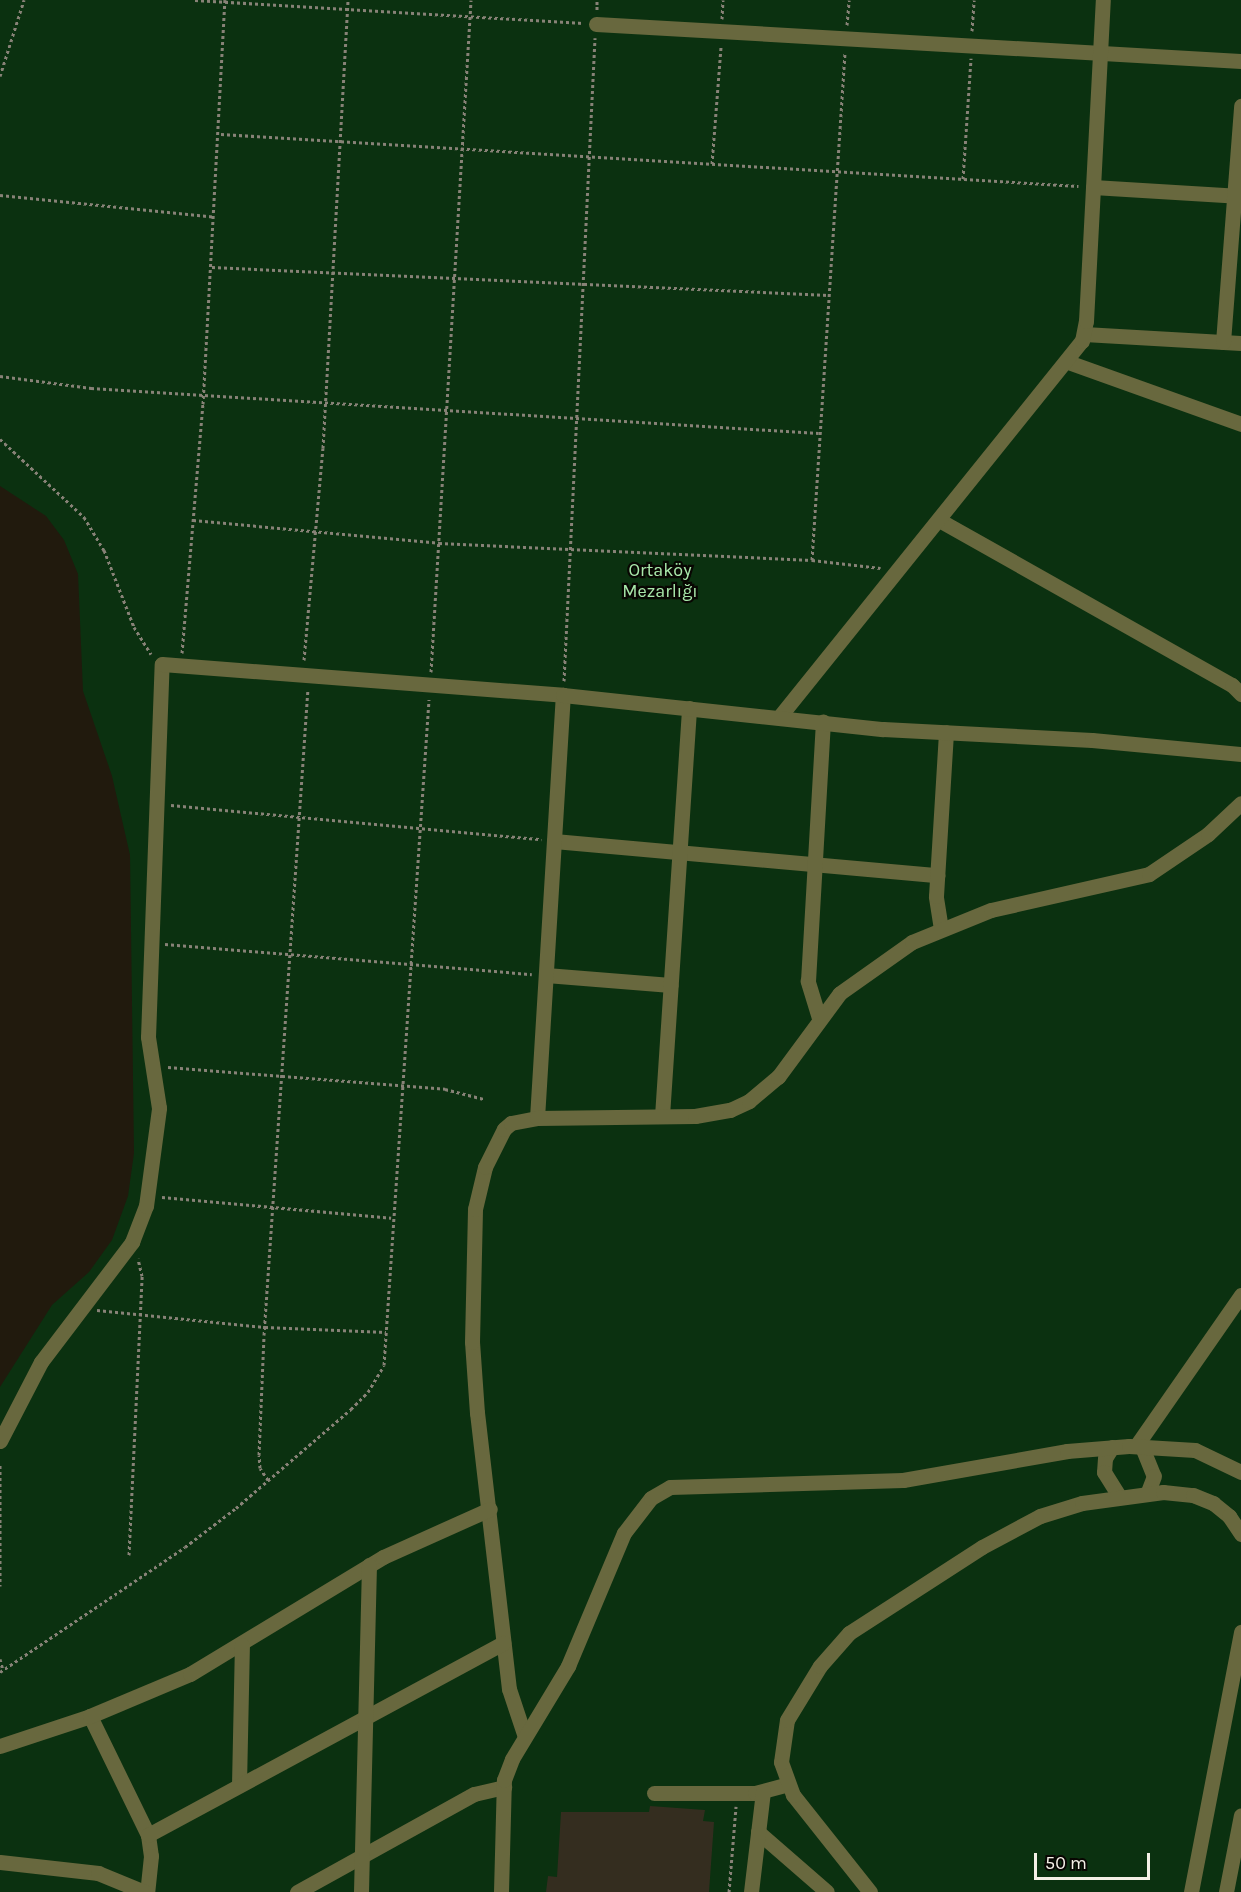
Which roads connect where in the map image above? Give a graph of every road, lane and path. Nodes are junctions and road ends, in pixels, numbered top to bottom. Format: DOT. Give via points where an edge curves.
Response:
graph roads {
  1 [pos="24,0"];
  2 [pos="195,0"];
  3 [pos="348,0"];
  4 [pos="471,0"];
  5 [pos="723,0"];
  6 [pos="849,0"];
  7 [pos="975,0"];
  8 [pos="1103,0"];
  9 [pos="225,1"];
  10 [pos="348,9"];
  11 [pos="470,16"];
  12 [pos="596,24"];
  13 [pos="722,31"];
  14 [pos="846,38"];
  15 [pos="971,46"];
  16 [pos="1100,53"];
  17 [pos="1241,61"];
  18 [pos="0,76"];
  19 [pos="1241,106"];
  20 [pos="220,134"];
  21 [pos="342,142"];
  22 [pos="462,149"];
  23 [pos="587,157"];
  24 [pos="712,164"];
  25 [pos="837,172"];
  26 [pos="963,179"];
  27 [pos="1093,187"];
  28 [pos="0,195"];
  29 [pos="1238,196"];
  30 [pos="215,217"];
  31 [pos="212,267"];
  32 [pos="334,273"];
  33 [pos="455,279"];
  34 [pos="581,285"];
  35 [pos="828,295"];
  36 [pos="1084,334"];
  37 [pos="1223,342"];
  38 [pos="1241,343"];
  39 [pos="1068,362"];
  40 [pos="0,376"];
  41 [pos="204,392"];
  42 [pos="326,401"];
  43 [pos="448,411"];
  44 [pos="575,420"];
  45 [pos="1241,424"];
  46 [pos="819,433"];
  47 [pos="0,439"];
  48 [pos="193,520"];
  49 [pos="939,520"];
  50 [pos="315,532"];
  51 [pos="439,543"];
  52 [pos="569,552"];
  53 [pos="812,560"];
  54 [pos="897,572"];
  55 [pos="181,663"];
  56 [pos="162,664"];
  57 [pos="306,674"];
  58 [pos="430,684"];
  59 [pos="1241,694"];
  60 [pos="563,695"];
  61 [pos="689,708"];
  62 [pos="780,716"];
  63 [pos="823,722"];
  64 [pos="946,732"];
  65 [pos="1241,754"];
  66 [pos="1241,803"];
  67 [pos="158,804"];
  68 [pos="298,818"];
  69 [pos="420,829"];
  70 [pos="554,841"];
  71 [pos="679,852"];
  72 [pos="814,864"];
  73 [pos="937,874"];
  74 [pos="940,929"];
  75 [pos="151,943"];
  76 [pos="288,954"];
  77 [pos="414,964"];
  78 [pos="546,975"];
  79 [pos="671,985"];
  80 [pos="819,1018"];
  81 [pos="152,1066"];
  82 [pos="281,1074"];
  83 [pos="406,1085"];
  84 [pos="484,1099"];
  85 [pos="662,1116"];
  86 [pos="537,1118"];
  87 [pos="148,1196"];
  88 [pos="272,1207"];
  89 [pos="392,1218"];
  90 [pos="132,1242"];
  91 [pos="1241,1295"];
  92 [pos="83,1308"];
  93 [pos="140,1317"];
  94 [pos="265,1327"];
  95 [pos="387,1332"];
  96 [pos="0,1441"];
  97 [pos="1112,1447"];
  98 [pos="1139,1447"];
  99 [pos="0,1465"];
  100 [pos="1241,1472"];
  101 [pos="268,1480"];
  102 [pos="1147,1494"];
  103 [pos="1119,1496"];
  104 [pos="490,1509"];
  105 [pos="1241,1534"];
  106 [pos="129,1555"];
  107 [pos="369,1565"];
  108 [pos="0,1586"];
  109 [pos="1241,1632"];
  110 [pos="503,1643"];
  111 [pos="242,1645"];
  112 [pos="0,1659"];
  113 [pos="1,1671"];
  114 [pos="90,1716"];
  115 [pos="364,1719"];
  116 [pos="524,1734"];
  117 [pos="0,1746"];
  118 [pos="788,1784"];
  119 [pos="239,1785"];
  120 [pos="504,1787"];
  121 [pos="763,1792"];
  122 [pos="654,1793"];
  123 [pos="737,1793"];
  124 [pos="1241,1815"];
  125 [pos="758,1832"];
  126 [pos="147,1835"];
  127 [pos="362,1857"];
  128 [pos="0,1862"];
  129 [pos="146,1892"];
  130 [pos="297,1892"];
  131 [pos="362,1892"];
  132 [pos="501,1892"];
  133 [pos="729,1892"];
  134 [pos="751,1892"];
  135 [pos="827,1892"];
  136 [pos="870,1892"];
  137 [pos="1191,1892"];
  138 [pos="1226,1892"];
  1 -- 18 [label="path"];
  2 -- 9 [label="path"];
  3 -- 10 [label="path"];
  4 -- 11 [label="path"];
  5 -- 13 [label="path"];
  6 -- 14 [label="path"];
  7 -- 15 [label="path"];
  8 -- 16 [label="street"];
  9 -- 10 [label="path"];
  9 -- 20 [label="path"];
  10 -- 11 [label="path"];
  10 -- 21 [label="path"];
  11 -- 12 [label="path"];
  11 -- 22 [label="path"];
  12 -- 13 [label="street"];
  12 -- 23 [label="path"];
  13 -- 14 [label="street"];
  13 -- 24 [label="path"];
  14 -- 15 [label="street"];
  14 -- 25 [label="path"];
  15 -- 16 [label="street"];
  15 -- 26 [label="path"];
  16 -- 17 [label="street"];
  16 -- 27 [label="street"];
  19 -- 29 [label="street"];
  20 -- 21 [label="path"];
  20 -- 30 [label="path"];
  21 -- 22 [label="path"];
  21 -- 32 [label="path"];
  22 -- 23 [label="path"];
  22 -- 33 [label="path"];
  23 -- 24 [label="path"];
  23 -- 34 [label="path"];
  24 -- 25 [label="path"];
  25 -- 26 [label="path"];
  25 -- 35 [label="path"];
  26 -- 27 [label="path"];
  27 -- 29 [label="street"];
  27 -- 36 [label="street"];
  28 -- 30 [label="path"];
  29 -- 37 [label="street"];
  30 -- 31 [label="path"];
  31 -- 32 [label="path"];
  31 -- 41 [label="path"];
  32 -- 33 [label="path"];
  32 -- 42 [label="path"];
  33 -- 34 [label="path"];
  33 -- 43 [label="path"];
  34 -- 35 [label="path"];
  34 -- 44 [label="path"];
  35 -- 46 [label="path"];
  36 -- 37 [label="street"];
  36 -- 39 [label="street"];
  37 -- 38 [label="street"];
  39 -- 45 [label="street"];
  39 -- 49 [label="street"];
  40 -- 41 [label="path" via="92,388"];
  41 -- 42 [label="path"];
  41 -- 48 [label="path"];
  42 -- 43 [label="path"];
  42 -- 50 [label="path"];
  43 -- 44 [label="path"];
  43 -- 51 [label="path"];
  44 -- 46 [label="path"];
  44 -- 52 [label="path"];
  46 -- 53 [label="path"];
  47 -- 56 [label="path" via="84,517 104,550 143,646"];
  48 -- 50 [label="path"];
  48 -- 55 [label="path"];
  49 -- 54 [label="street"];
  49 -- 59 [label="street" via="1232,685"];
  50 -- 51 [label="path"];
  50 -- 57 [label="path"];
  51 -- 52 [label="path"];
  51 -- 58 [label="path"];
  52 -- 53 [label="path"];
  52 -- 60 [label="path"];
  53 -- 54 [label="path"];
  54 -- 62 [label="street"];
  55 -- 56 [label="street"];
  55 -- 57 [label="street"];
  56 -- 67 [label="street"];
  57 -- 58 [label="street"];
  57 -- 68 [label="path"];
  58 -- 60 [label="street"];
  58 -- 69 [label="path"];
  60 -- 61 [label="street"];
  60 -- 70 [label="street"];
  61 -- 62 [label="street"];
  61 -- 71 [label="street"];
  62 -- 63 [label="street"];
  63 -- 64 [label="street"];
  63 -- 72 [label="street"];
  64 -- 65 [label="street"];
  64 -- 73 [label="street"];
  66 -- 74 [label="street" via="1216,828 1169,864 1149,874 992,910"];
  67 -- 68 [label="path"];
  67 -- 75 [label="street"];
  68 -- 69 [label="path"];
  68 -- 76 [label="path"];
  69 -- 70 [label="path"];
  69 -- 77 [label="path"];
  70 -- 71 [label="street"];
  70 -- 78 [label="street"];
  71 -- 72 [label="street"];
  71 -- 79 [label="street"];
  72 -- 73 [label="street"];
  72 -- 80 [label="street" via="808,981"];
  73 -- 74 [label="street"];
  74 -- 80 [label="street" via="861,975"];
  75 -- 76 [label="path"];
  75 -- 81 [label="street" via="148,1037"];
  76 -- 77 [label="path"];
  76 -- 82 [label="path"];
  77 -- 78 [label="path"];
  77 -- 83 [label="path"];
  78 -- 79 [label="street"];
  78 -- 86 [label="street"];
  79 -- 85 [label="street"];
  80 -- 85 [label="street" via="778,1077 749,1101 714,1114"];
  81 -- 82 [label="path"];
  81 -- 87 [label="street" via="159,1108"];
  82 -- 83 [label="path"];
  82 -- 88 [label="path"];
  83 -- 84 [label="path" via="463,1092"];
  83 -- 89 [label="path"];
  85 -- 86 [label="street"];
  86 -- 104 [label="street" via="511,1123 504,1129 485,1167 475,1209 472,1342"];
  87 -- 88 [label="path"];
  87 -- 90 [label="street"];
  88 -- 89 [label="path"];
  88 -- 94 [label="path"];
  89 -- 95 [label="path"];
  90 -- 92 [label="street"];
  90 -- 93 [label="path" via="142,1276"];
  91 -- 98 [label="street"];
  92 -- 93 [label="path"];
  92 -- 96 [label="street" via="41,1362"];
  93 -- 94 [label="path"];
  93 -- 106 [label="path"];
  94 -- 95 [label="path"];
  94 -- 101 [label="path" via="259,1455 260,1468"];
  95 -- 101 [label="path" via="384,1365 368,1392"];
  97 -- 98 [label="street"];
  97 -- 103 [label="street" via="1105,1458 1104,1472"];
  97 -- 116 [label="street" via="1067,1451 903,1480 670,1487 651,1498 624,1533 568,1666"];
  98 -- 100 [label="street" via="1195,1450"];
  98 -- 102 [label="street" via="1154,1476"];
  99 -- 108 [label="path"];
  101 -- 113 [label="path" via="186,1547"];
  102 -- 103 [label="street"];
  102 -- 105 [label="street" via="1193,1495 1213,1503 1229,1516"];
  103 -- 118 [label="street" via="1040,1516 982,1547 849,1633 820,1666 787,1720 780,1749"];
  104 -- 107 [label="street"];
  104 -- 110 [label="street"];
  107 -- 111 [label="street"];
  107 -- 115 [label="street"];
  109 -- 137 [label="street"];
  110 -- 115 [label="street"];
  110 -- 116 [label="street" via="511,1704"];
  111 -- 114 [label="street" via="190,1674"];
  111 -- 119 [label="street"];
  112 -- 113 [label="path"];
  114 -- 117 [label="street"];
  114 -- 126 [label="street"];
  115 -- 119 [label="street"];
  115 -- 127 [label="street"];
  116 -- 120 [label="street"];
  118 -- 121 [label="street"];
  118 -- 136 [label="street"];
  119 -- 126 [label="street"];
  120 -- 127 [label="street" via="474,1794"];
  120 -- 132 [label="street"];
  121 -- 123 [label="street"];
  121 -- 125 [label="street"];
  122 -- 123 [label="street"];
  123 -- 133 [label="path"];
  124 -- 138 [label="street"];
  125 -- 134 [label="street"];
  125 -- 135 [label="street"];
  126 -- 129 [label="street" via="151,1856"];
  127 -- 130 [label="street"];
  127 -- 131 [label="street"];
  128 -- 129 [label="street" via="98,1873"];
}
